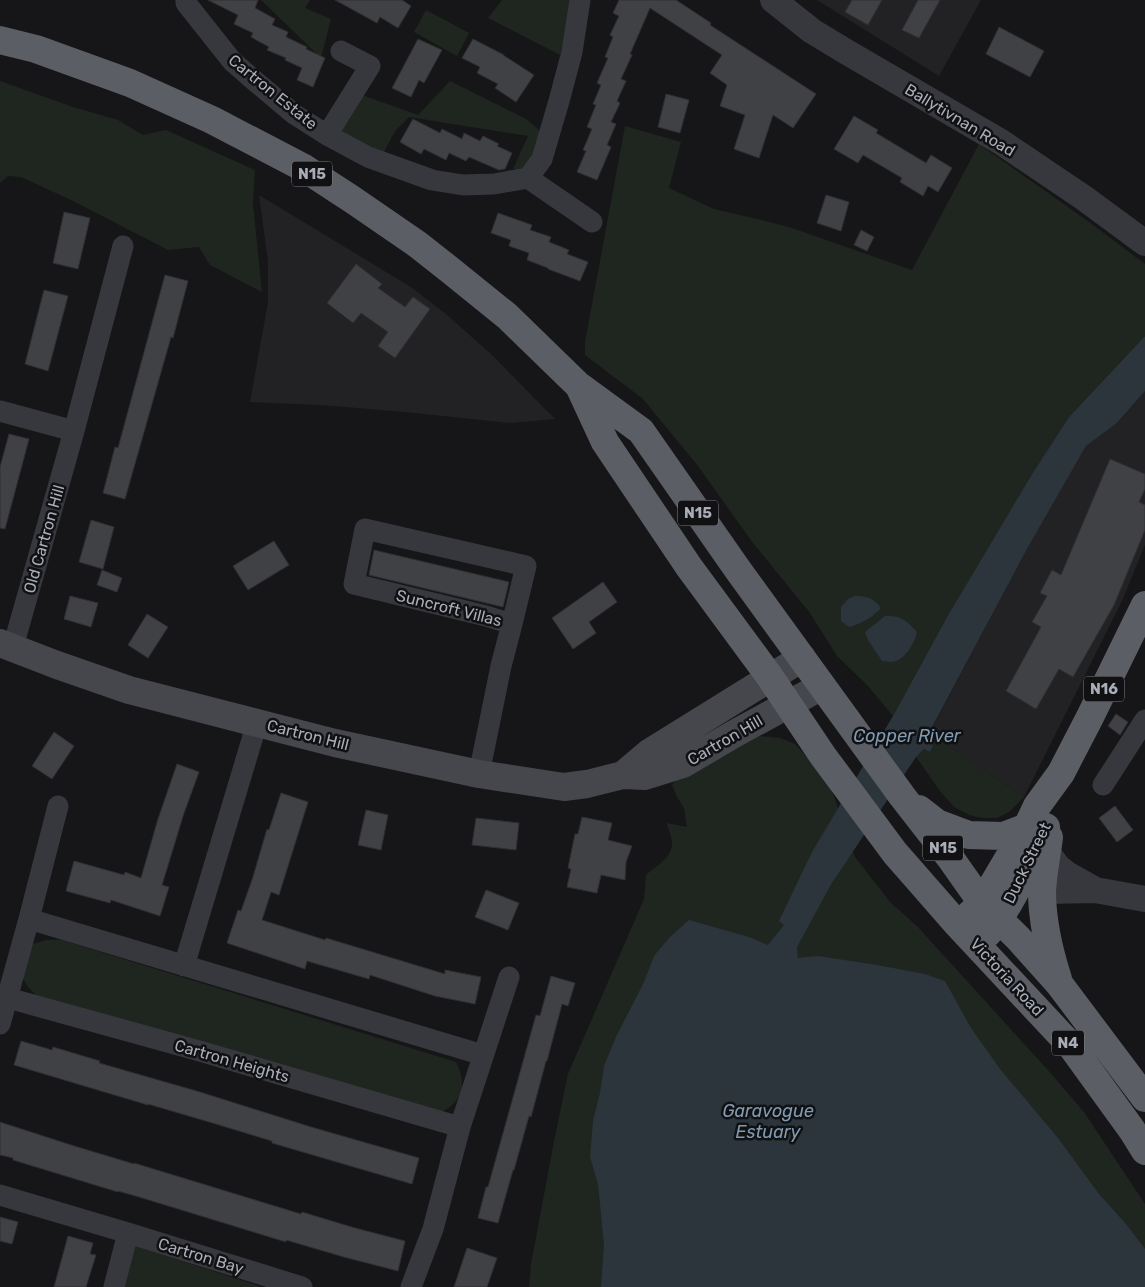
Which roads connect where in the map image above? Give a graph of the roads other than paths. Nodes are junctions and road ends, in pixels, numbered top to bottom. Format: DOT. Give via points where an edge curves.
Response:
graph roads {
  1 [pos="186,0"];
  2 [pos="580,0"];
  3 [pos="773,0"];
  4 [pos="0,40"];
  5 [pos="341,51"];
  6 [pos="327,135"];
  7 [pos="528,178"];
  8 [pos="592,222"];
  9 [pos="1145,243"];
  10 [pos="123,246"];
  11 [pos="578,385"];
  12 [pos="0,410"];
  13 [pos="74,431"];
  14 [pos="1145,605"];
  15 [pos="512,624"];
  16 [pos="7,645"];
  17 [pos="802,658"];
  18 [pos="770,678"];
  19 [pos="822,686"];
  20 [pos="788,704"];
  21 [pos="1145,720"];
  22 [pos="257,723"];
  23 [pos="1061,773"];
  24 [pos="479,774"];
  25 [pos="623,776"];
  26 [pos="1103,785"];
  27 [pos="902,796"];
  28 [pos="58,806"];
  29 [pos="1052,812"];
  30 [pos="1027,827"];
  31 [pos="1047,852"];
  32 [pos="1042,890"];
  33 [pos="1095,890"];
  34 [pos="1145,899"];
  35 [pos="990,912"];
  36 [pos="29,919"];
  37 [pos="958,925"];
  38 [pos="977,946"];
  39 [pos="184,966"];
  40 [pos="509,977"];
  41 [pos="1060,985"];
  42 [pos="8,998"];
  43 [pos="0,1024"];
  44 [pos="483,1055"];
  45 [pos="1145,1098"];
  46 [pos="460,1127"];
  47 [pos="1145,1150"];
  48 [pos="0,1195"];
  49 [pos="128,1233"];
  50 [pos="114,1287"];
  51 [pos="302,1287"];
  52 [pos="411,1287"];
  1 -- 6 [label="street, Cartron Estate" via="232,61 294,114"];
  2 -- 7 [label="street" via="572,52 559,101 542,159"];
  3 -- 9 [label="street, Ballytivnan Road" via="812,31 1001,142"];
  4 -- 11 [label="highway, N15" via="36,49 130,83 212,120 304,168 450,270 507,316"];
  5 -- 6 [label="street, Cartron Estate" via="370,66"];
  6 -- 7 [label="street, Cartron Estate" via="368,157 432,180 463,185"];
  7 -- 8 [label="street"];
  10 -- 13 [label="street, Old Cartron Hill"];
  11 -- 17 [label="highway, N15" via="641,431"];
  11 -- 18 [label="highway, N15" via="606,442 689,568"];
  12 -- 13 [label="street"];
  13 -- 16 [label="street, Old Cartron Hill"];
  14 -- 23 [label="highway, Duck Street / N16"];
  15 -- 15 [label="street, Suncroft Villas" via="354,584 365,529 526,566"];
  15 -- 24 [label="street, Suncroft Villas"];
  16 -- 22 [label="main road, Cartron Hill" via="129,690"];
  17 -- 18 [label="main road, Cartron Hill"];
  17 -- 19 [label="highway, N15"];
  18 -- 20 [label="highway, N15"];
  18 -- 25 [label="main road, Cartron Hill" via="649,753"];
  19 -- 20 [label="main road, Cartron Hill"];
  19 -- 27 [label="highway, N15"];
  20 -- 25 [label="main road, Cartron Hill" via="683,764 644,776"];
  20 -- 37 [label="highway, N15" via="895,853"];
  21 -- 26 [label="street"];
  22 -- 24 [label="main road, Cartron Hill"];
  22 -- 39 [label="street"];
  23 -- 29 [label="highway, Duck Street / N16"];
  23 -- 30 [label="highway, Duck Street / N16" via="1037,806"];
  24 -- 25 [label="main road, Cartron Hill" via="564,787"];
  27 -- 30 [label="highway" via="937,823 969,835 1003,836"];
  27 -- 35 [label="highway, N15"];
  28 -- 36 [label="street"];
  29 -- 31 [label="highway"];
  29 -- 35 [label="highway, Duck Street / N16" via="1020,881"];
  30 -- 35 [label="highway, Duck Street / N16"];
  31 -- 32 [label="highway"];
  31 -- 33 [label="street" via="1058,867"];
  32 -- 33 [label="street"];
  32 -- 41 [label="highway" via="1046,932"];
  33 -- 34 [label="street"];
  35 -- 37 [label="highway, Duck Street / N16"];
  35 -- 38 [label="highway, Duck Street / N16"];
  35 -- 41 [label="highway, Victoria Road / N4"];
  36 -- 39 [label="street"];
  36 -- 42 [label="street"];
  37 -- 38 [label="highway, Victoria Road / N4"];
  38 -- 47 [label="highway, Victoria Road / N4" via="1072,1047"];
  39 -- 44 [label="street"];
  40 -- 44 [label="street"];
  41 -- 45 [label="highway, Victoria Road / N4"];
  42 -- 43 [label="street"];
  42 -- 46 [label="street, Cartron Heights"];
  44 -- 46 [label="street"];
  46 -- 52 [label="street" via="433,1229"];
  48 -- 49 [label="street, Cartron Bay"];
  49 -- 50 [label="street"];
  49 -- 51 [label="street, Cartron Bay"];
}
